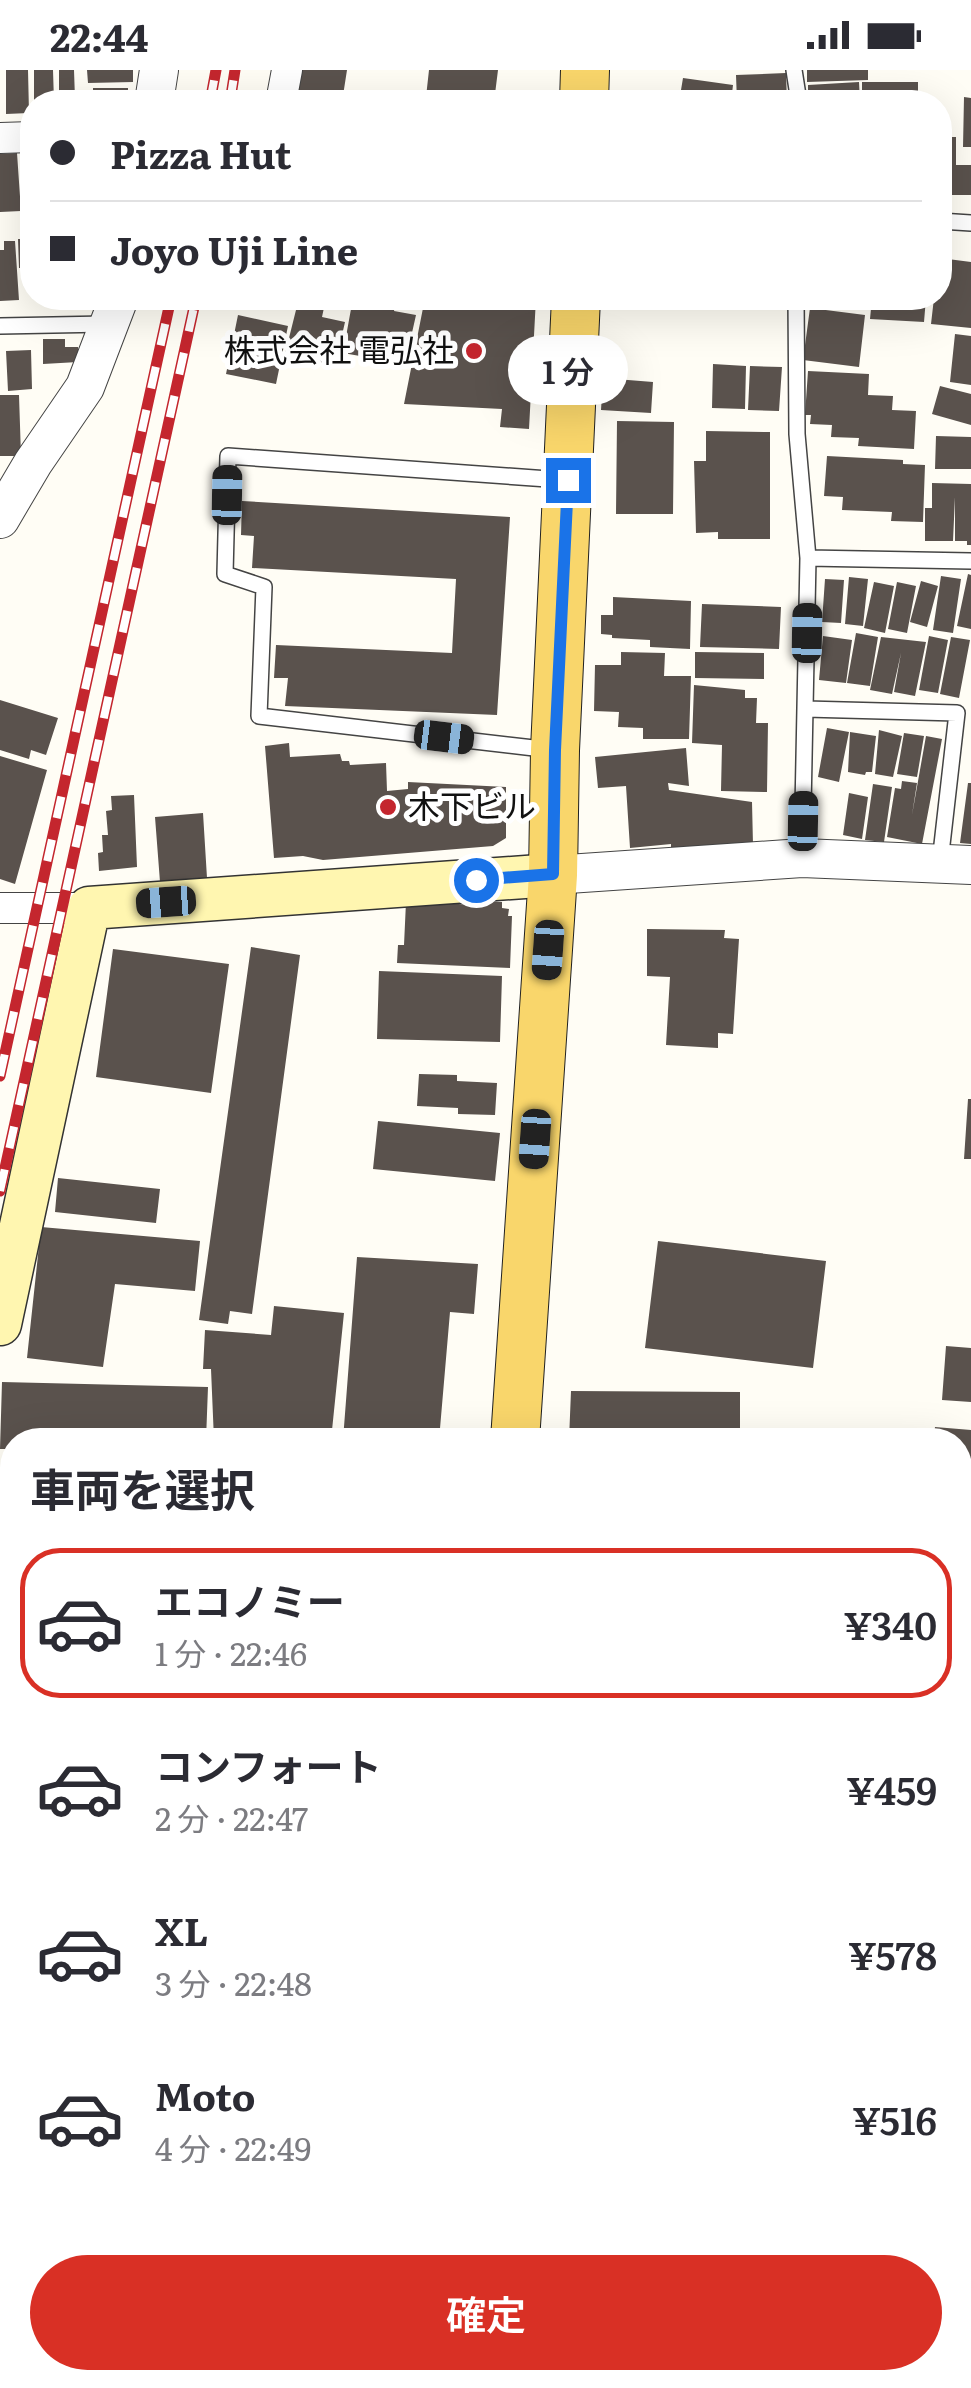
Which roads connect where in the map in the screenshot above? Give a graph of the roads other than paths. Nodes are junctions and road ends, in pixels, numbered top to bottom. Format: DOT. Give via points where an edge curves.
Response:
graph roads {
  1 [pos="575,310"];
  2 [pos="796,310"];
  3 [pos="114,311"];
  4 [pos="0,326"];
  5 [pos="12,479"];
  6 [pos="568,480"];
  7 [pos="0,519"];
  8 [pos="808,558"];
  9 [pos="971,561"];
  10 [pos="806,708"];
  11 [pos="555,750"];
  12 [pos="802,858"];
  13 [pos="955,864"];
  14 [pos="553,874"];
  15 [pos="0,908"];
  16 [pos="89,908"];
  17 [pos="0,1324"];
  18 [pos="516,1428"];
  1 -- 6 [label="main road"];
  2 -- 8 [label="lane"];
  3 -- 4 [label="lane"];
  3 -- 5 [label="street" via="85,387"];
  5 -- 7 [label="street"];
  6 -- 11 [label="main road"];
  6 -- 11 [label="lane" via="228,456 225,574 264,587 259,716"];
  8 -- 9 [label="lane"];
  8 -- 10 [label="lane"];
  10 -- 12 [label="lane"];
  10 -- 13 [label="lane" via="957,713"];
  11 -- 14 [label="main road"];
  12 -- 13 [label="street"];
  12 -- 14 [label="street"];
  14 -- 16 [label="main road"];
  14 -- 18 [label="main road"];
  15 -- 16 [label="street"];
  16 -- 17 [label="main road"];
}
